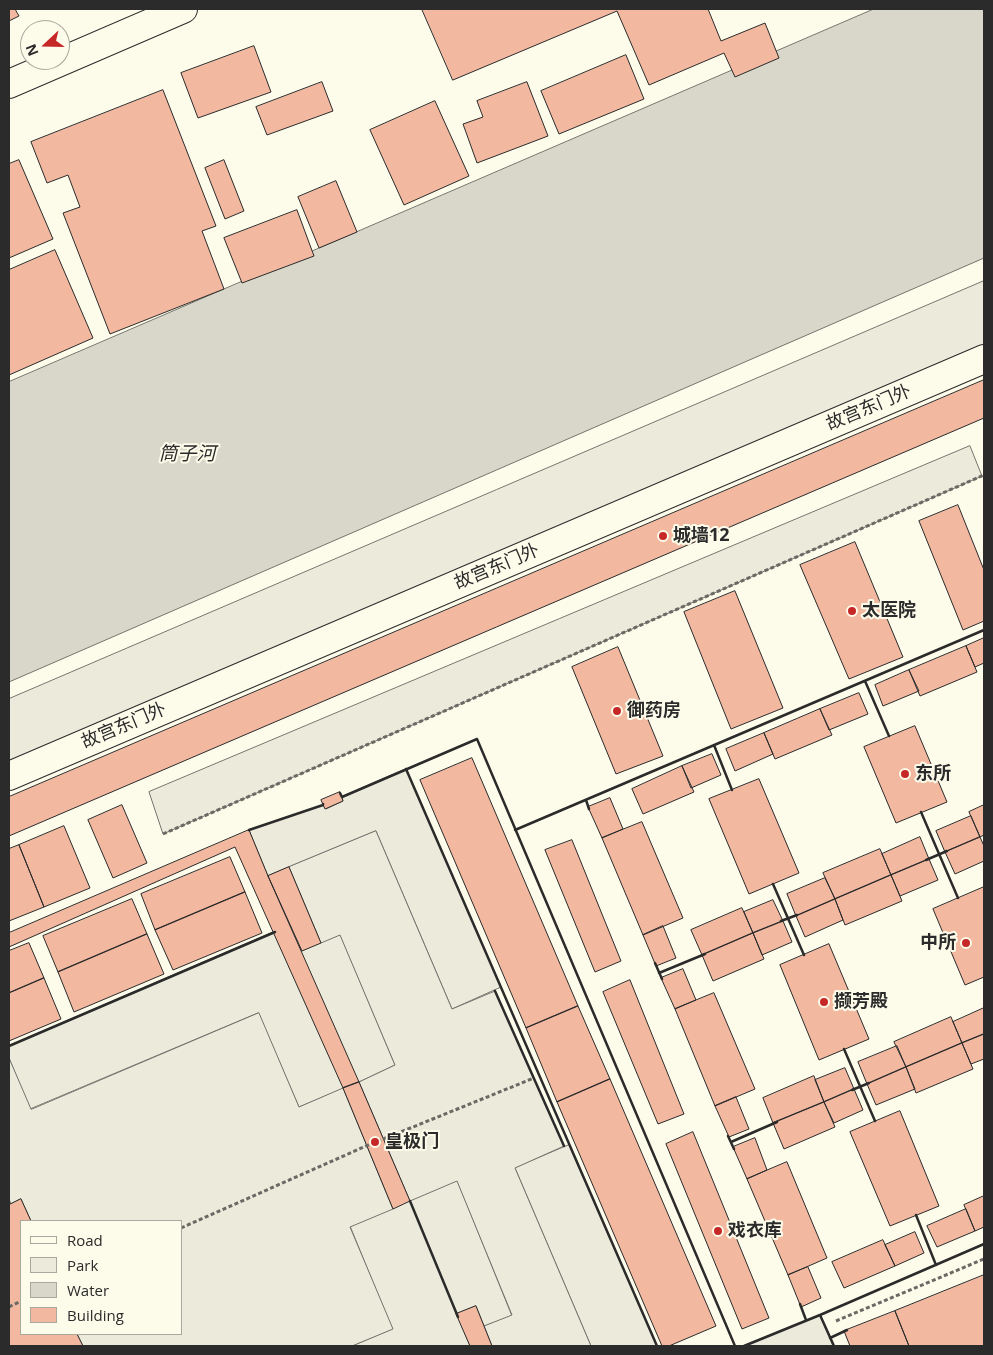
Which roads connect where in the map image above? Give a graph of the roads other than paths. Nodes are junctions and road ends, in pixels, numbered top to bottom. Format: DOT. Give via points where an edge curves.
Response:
graph roads {
  1 [pos="183,9"];
  2 [pos="9,84"];
  3 [pos="984,359"];
  4 [pos="9,776"];
  1 -- 2 [label="street"];
  3 -- 4 [label="street, 故宫东门外"];
}
